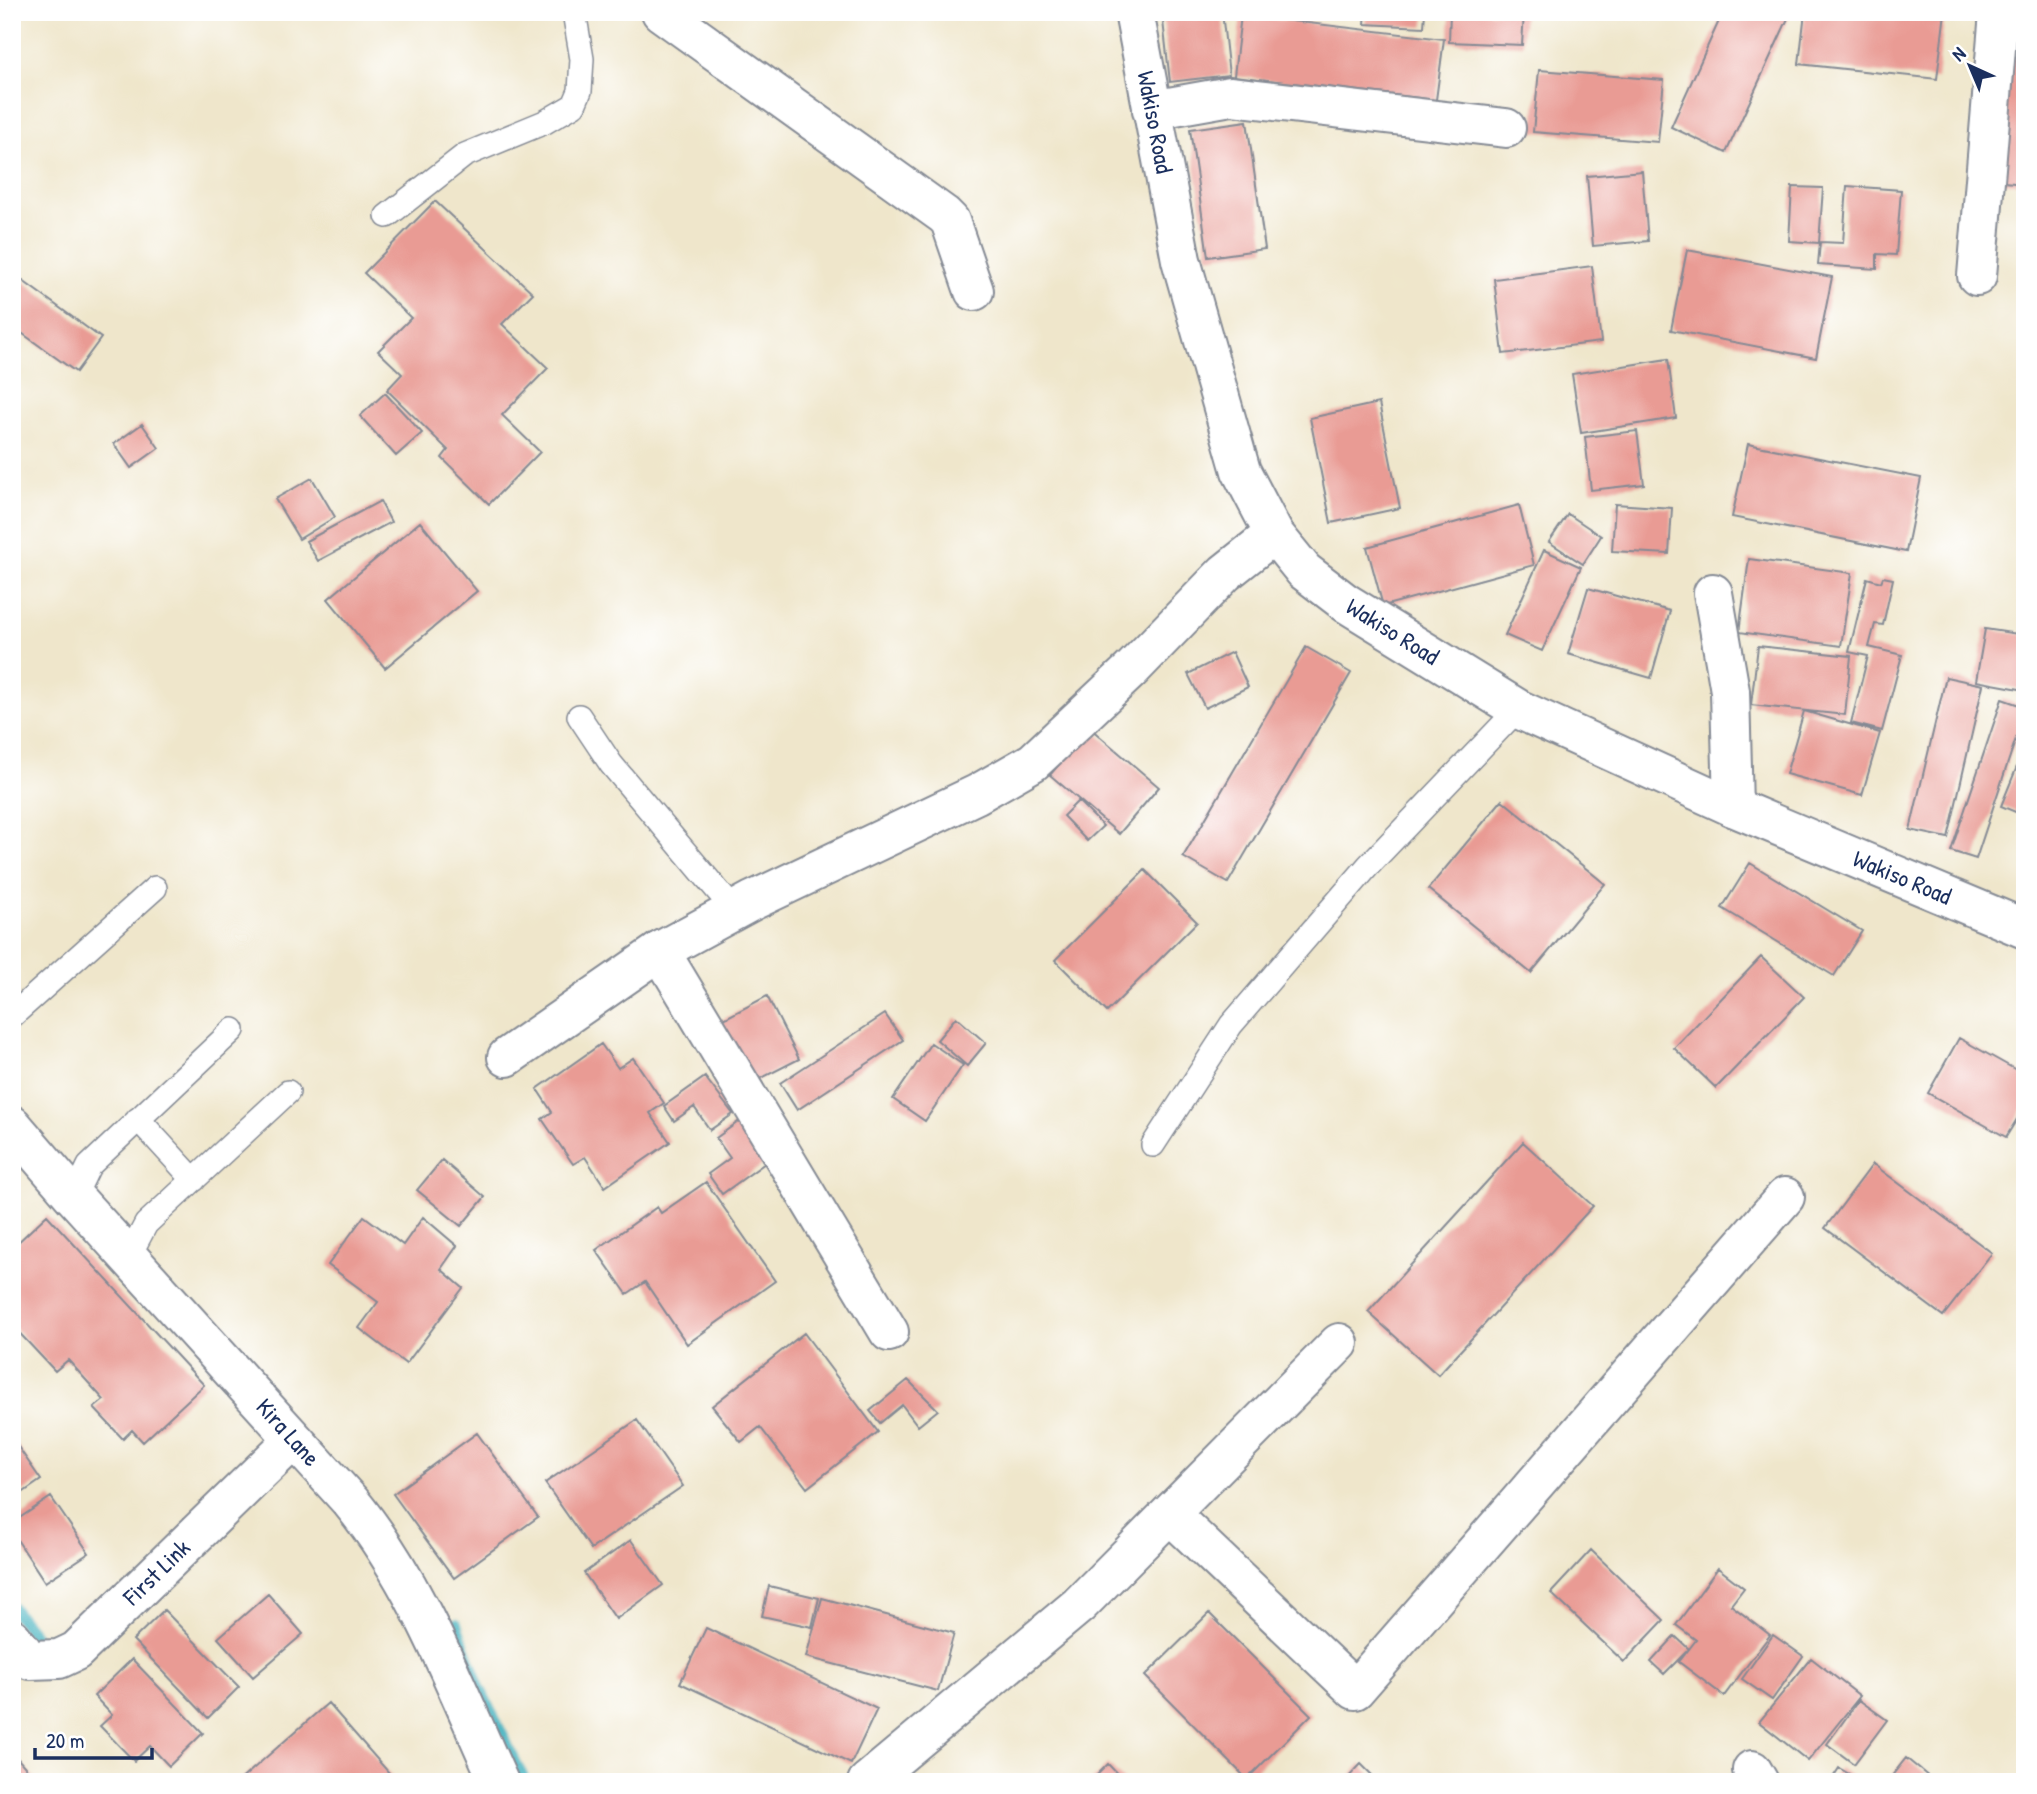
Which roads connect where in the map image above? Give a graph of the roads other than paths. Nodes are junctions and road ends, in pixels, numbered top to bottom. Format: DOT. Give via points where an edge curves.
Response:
graph roads {
  1 [pos="574,12"];
  2 [pos="661,12"];
  3 [pos="1134,12"];
  4 [pos="1999,12"];
  5 [pos="1152,110"];
  6 [pos="1506,128"];
  7 [pos="387,216"];
  8 [pos="1977,276"];
  9 [pos="974,291"];
  10 [pos="1274,534"];
  11 [pos="1713,593"];
  12 [pos="1518,709"];
  13 [pos="579,716"];
  14 [pos="1733,807"];
  15 [pos="155,888"];
  16 [pos="734,911"];
  17 [pos="2025,929"];
  18 [pos="660,951"];
  19 [pos="12,1016"];
  20 [pos="233,1030"];
  21 [pos="507,1057"];
  22 [pos="288,1092"];
  23 [pos="138,1119"];
  24 [pos="1153,1145"];
  25 [pos="19,1147"];
  26 [pos="194,1180"];
  27 [pos="74,1197"];
  28 [pos="1785,1197"];
  29 [pos="128,1258"];
  30 [pos="889,1332"];
  31 [pos="1339,1342"];
  32 [pos="293,1440"];
  33 [pos="1170,1514"];
  34 [pos="12,1638"];
  35 [pos="499,1782"];
  36 [pos="867,1782"];
  1 -- 7 [label="lane" via="582,60 574,105 465,155"];
  2 -- 9 [label="street" via="944,215"];
  3 -- 5 [label="street, Wakiso Road"];
  4 -- 8 [label="street"];
  5 -- 6 [label="street" via="1231,96"];
  5 -- 10 [label="street, Wakiso Road" via="1181,260 1241,471"];
  10 -- 12 [label="street, Wakiso Road" via="1304,571 1346,603"];
  10 -- 16 [label="street" via="1225,573 1132,670 1033,762 977,794"];
  11 -- 14 [label="street" via="1730,691"];
  12 -- 14 [label="street, Wakiso Road"];
  12 -- 24 [label="lane" via="1368,866 1231,1026"];
  13 -- 16 [label="lane" via="611,764"];
  14 -- 17 [label="street, Wakiso Road"];
  15 -- 19 [label="lane"];
  16 -- 18 [label="street"];
  18 -- 21 [label="street"];
  18 -- 30 [label="street"];
  20 -- 23 [label="lane"];
  22 -- 26 [label="lane"];
  23 -- 26 [label="lane"];
  23 -- 27 [label="lane" via="89,1166"];
  25 -- 27 [label="street, Kira Lane"];
  26 -- 29 [label="lane" via="146,1224"];
  27 -- 29 [label="street, Kira Lane"];
  28 -- 33 [label="street" via="1355,1690"];
  29 -- 32 [label="street, Kira Lane"];
  31 -- 33 [label="street"];
  32 -- 34 [label="street, First Link" via="76,1651 59,1659 30,1660"];
  32 -- 35 [label="street, Kira Lane" via="383,1542"];
  33 -- 36 [label="street" via="1079,1605"];
}
